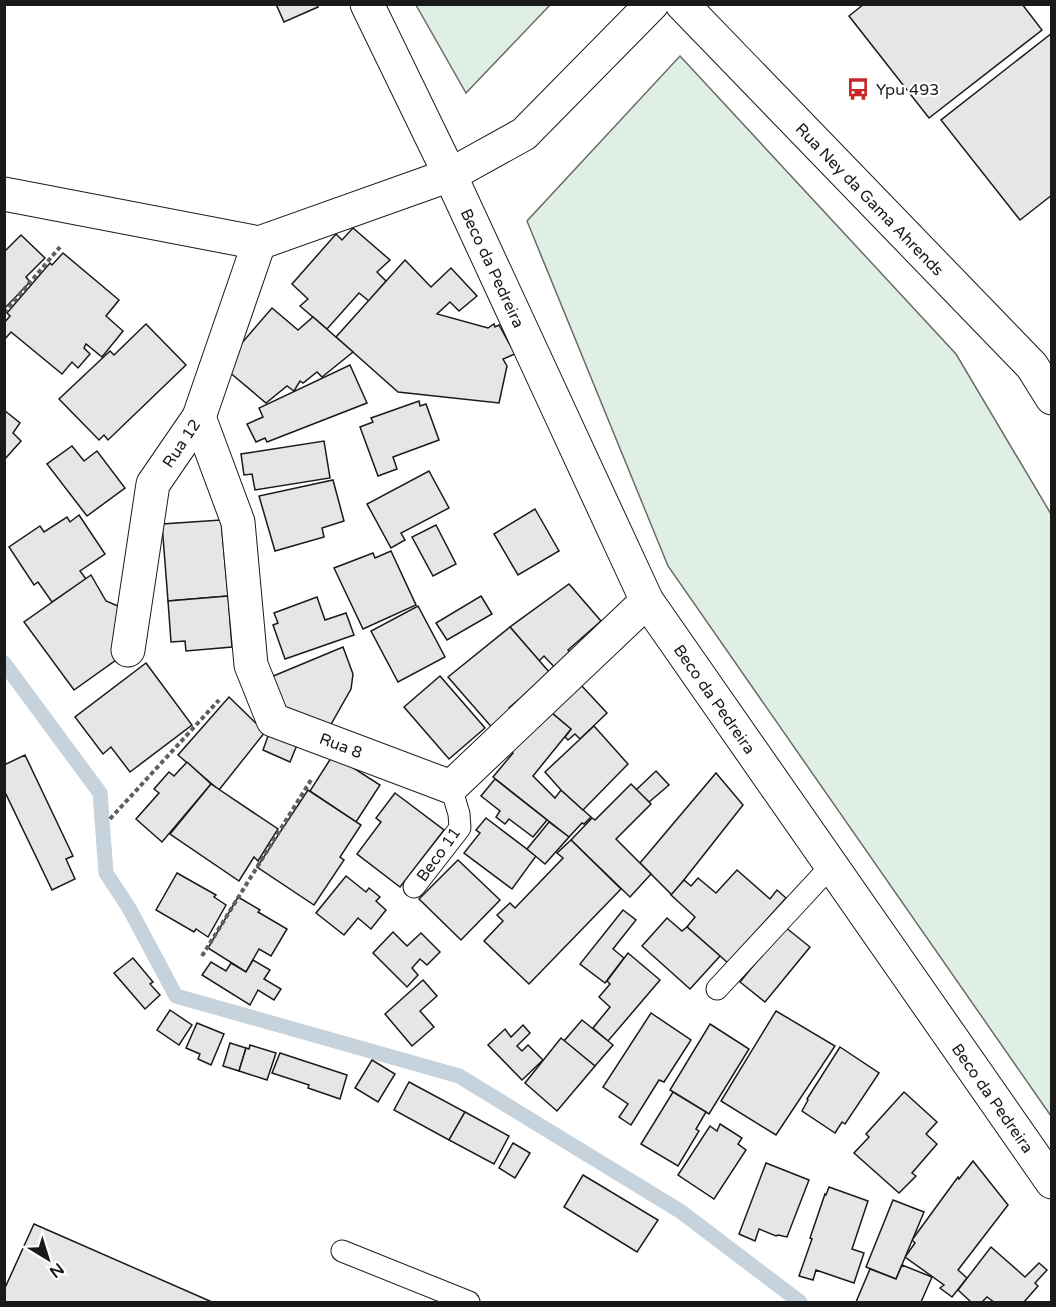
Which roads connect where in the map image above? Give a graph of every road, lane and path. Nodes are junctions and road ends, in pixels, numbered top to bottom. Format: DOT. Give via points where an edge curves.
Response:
graph roads {
  1 [pos="367,4"];
  2 [pos="652,4"];
  3 [pos="682,4"];
  4 [pos="450,175"];
  5 [pos="4,194"];
  6 [pos="90,210"];
  7 [pos="259,243"];
  8 [pos="4,313"];
  9 [pos="1042,358"];
  10 [pos="1052,399"];
  11 [pos="199,417"];
  12 [pos="647,601"];
  13 [pos="128,650"];
  14 [pos="251,665"];
  15 [pos="334,743"];
  16 [pos="451,787"];
  17 [pos="110,819"];
  18 [pos="831,866"];
  19 [pos="414,887"];
  20 [pos="202,956"];
  21 [pos="717,989"];
  22 [pos="1052,1182"];
  23 [pos="342,1251"];
  24 [pos="468,1302"];
  1 -- 4 [label="street, Beco da Pedreira"];
  2 -- 4 [label="street" via="524,134"];
  3 -- 9 [label="street, Rua Ney da Gama Ahrends"];
  4 -- 7 [label="street"];
  4 -- 12 [label="street, Beco da Pedreira"];
  5 -- 6 [label="street"];
  6 -- 7 [label="street"];
  6 -- 8 [label="path"];
  7 -- 11 [label="street, Rua 12"];
  9 -- 10 [label="street, Rua Ney da Gama Ahrends"];
  11 -- 13 [label="street, Rua 12" via="153,484"];
  11 -- 14 [label="street, Rua 8" via="238,522"];
  12 -- 16 [label="street"];
  12 -- 18 [label="street, Beco da Pedreira"];
  14 -- 15 [label="street, Rua 8" via="273,720"];
  14 -- 17 [label="path"];
  15 -- 16 [label="street, Rua 8"];
  15 -- 20 [label="path"];
  16 -- 19 [label="lane, Beco 11" via="460,828"];
  18 -- 21 [label="lane"];
  18 -- 22 [label="street, Beco da Pedreira"];
  23 -- 24 [label="lane"];
}
